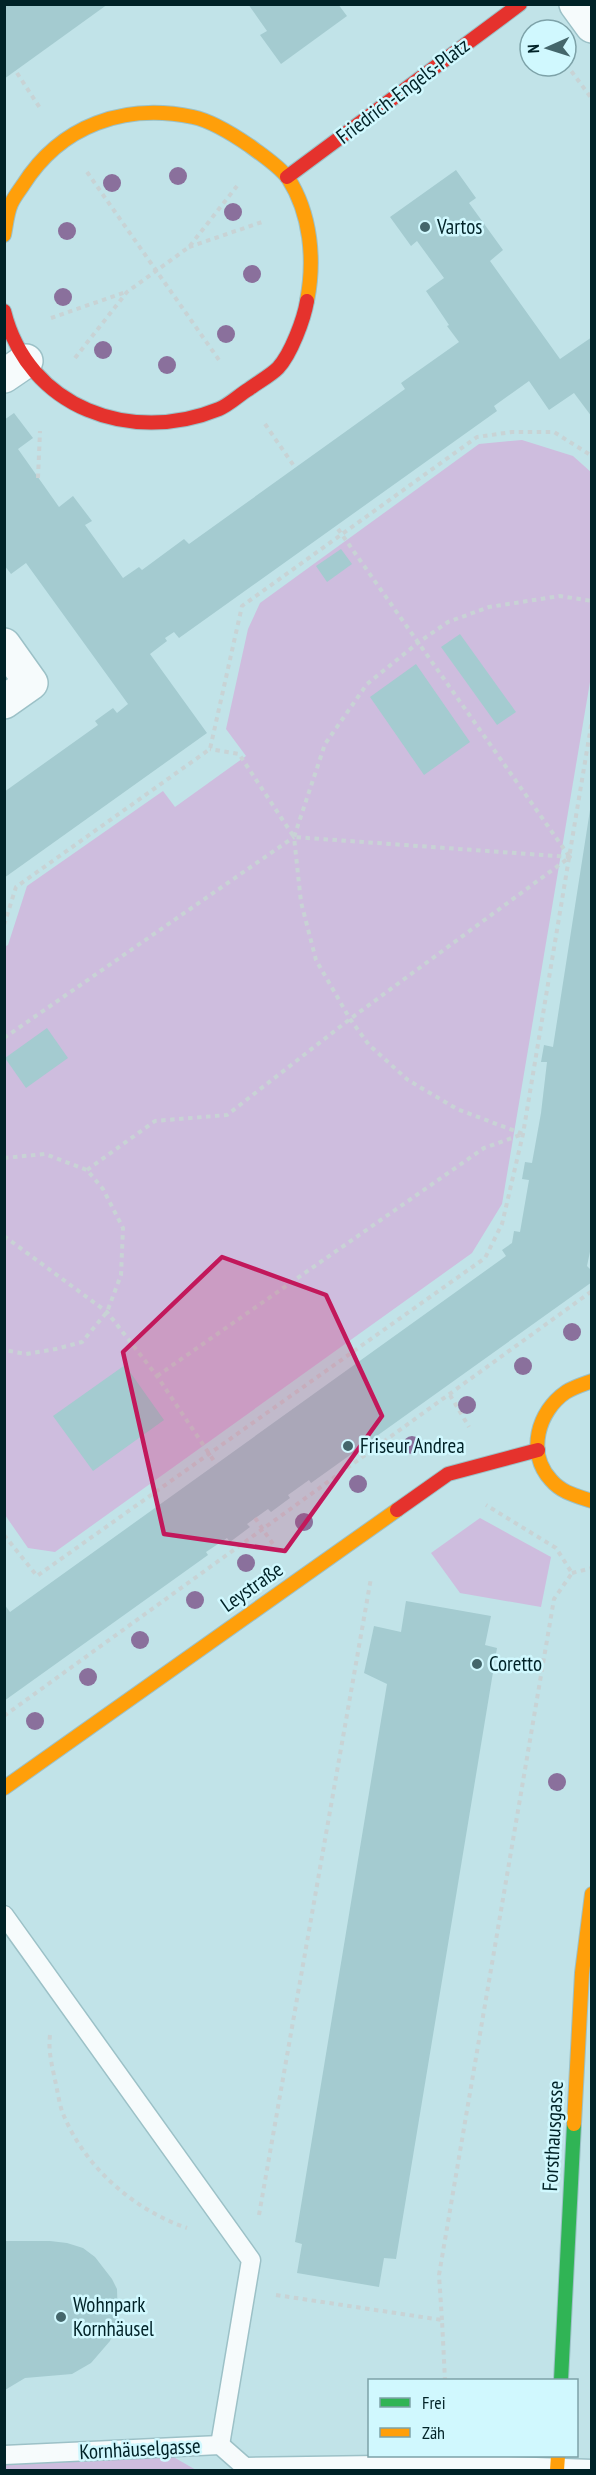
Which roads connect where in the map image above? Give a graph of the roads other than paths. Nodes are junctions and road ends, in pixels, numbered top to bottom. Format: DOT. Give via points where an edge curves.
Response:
graph roads {
  1 [pos="520,4"];
  2 [pos="576,4"];
  3 [pos="591,26"];
  4 [pos="287,177"];
  5 [pos="4,235"];
  6 [pos="4,311"];
  7 [pos="15,368"];
  8 [pos="4,645"];
  9 [pos="4,702"];
  10 [pos="591,1381"];
  11 [pos="538,1450"];
  12 [pos="591,1501"];
  13 [pos="4,1788"];
  14 [pos="591,1894"];
  15 [pos="4,1915"];
  16 [pos="561,2379"];
  17 [pos="220,2445"];
  18 [pos="4,2455"];
  19 [pos="557,2464"];
  20 [pos="591,2469"];
  1 -- 4 [label="street, Friedrich-Engels-Platz"];
  2 -- 3 [label="street"];
  4 -- 5 [label="street" via="261,154 218,126 195,117 135,114 93,123 63,140 38,163 11,204"];
  4 -- 7 [label="street" via="302,208 310,240 312,275 303,322 279,367 242,394 220,409 173,422 121,421 74,405"];
  6 -- 7 [label="street" via="12,332"];
  8 -- 9 [label="street" via="31,683"];
  10 -- 11 [label="street" via="570,1388 552,1401 537,1432"];
  11 -- 12 [label="street" via="543,1468 555,1484 580,1500"];
  11 -- 13 [label="street, Leystraße" via="448,1474"];
  14 -- 16 [label="street, Forsthausgasse" via="582,1973"];
  15 -- 17 [label="lane" via="246,2253 246,2291"];
  17 -- 18 [label="lane, Kornhäuselgasse"];
  17 -- 19 [label="lane, Kornhäuselgasse" via="245,2467"];
  19 -- 20 [label="lane, Kornhäuselgasse"];
}
